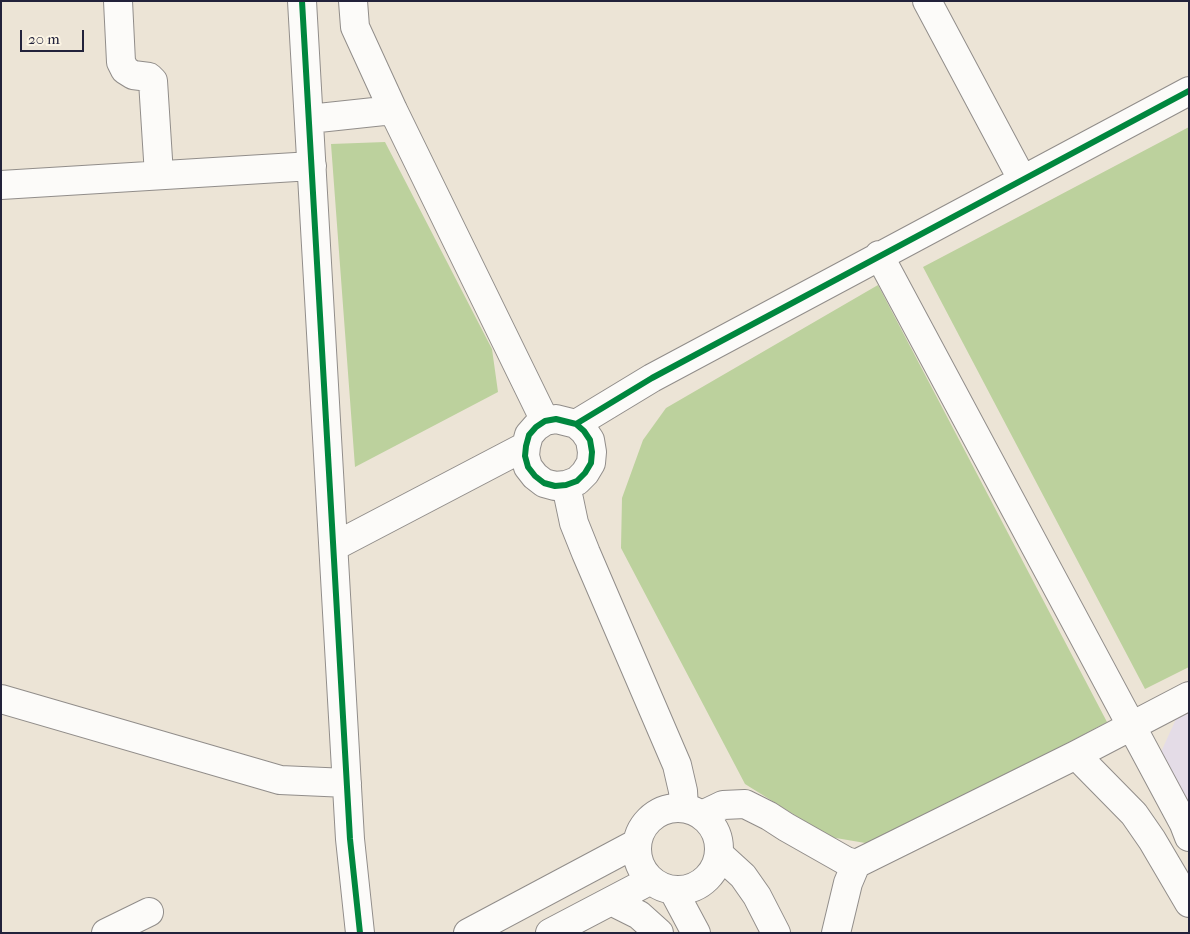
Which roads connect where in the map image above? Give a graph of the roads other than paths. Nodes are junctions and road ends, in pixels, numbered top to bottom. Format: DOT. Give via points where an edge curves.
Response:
graph roads {
  1 [pos="118,1"];
  2 [pos="302,1"];
  3 [pos="353,1"];
  4 [pos="927,1"];
  5 [pos="1189,91"];
  6 [pos="393,110"];
  7 [pos="309,119"];
  8 [pos="312,166"];
  9 [pos="159,175"];
  10 [pos="1022,179"];
  11 [pos="1,185"];
  12 [pos="879,255"];
  13 [pos="545,422"];
  14 [pos="576,424"];
  15 [pos="526,446"];
  16 [pos="566,485"];
  17 [pos="334,546"];
  18 [pos="1189,696"];
  19 [pos="1,700"];
  20 [pos="1131,727"];
  21 [pos="1076,756"];
  22 [pos="347,783"];
  23 [pos="693,811"];
  24 [pos="1189,837"];
  25 [pos="637,844"];
  26 [pos="720,855"];
  27 [pos="856,864"];
  28 [pos="662,885"];
  29 [pos="611,901"];
  30 [pos="1189,903"];
  31 [pos="149,912"];
  32 [pos="106,933"];
  33 [pos="360,933"];
  34 [pos="468,933"];
  35 [pos="550,933"];
  36 [pos="659,933"];
  37 [pos="696,933"];
  38 [pos="776,933"];
  39 [pos="836,933"];
  1 -- 9 [label="street" via="121,62 133,75 149,77 153,81"];
  2 -- 7 [label="street"];
  3 -- 6 [label="street" via="355,27"];
  4 -- 10 [label="street"];
  5 -- 10 [label="street"];
  6 -- 7 [label="street"];
  6 -- 13 [label="street"];
  7 -- 8 [label="street"];
  8 -- 9 [label="street"];
  8 -- 17 [label="street"];
  9 -- 11 [label="street"];
  10 -- 12 [label="street"];
  12 -- 14 [label="street" via="652,378"];
  12 -- 20 [label="street"];
  13 -- 14 [label="street" via="556,419"];
  13 -- 15 [label="street" via="536,427"];
  14 -- 16 [label="street" via="590,440 591,463 577,481"];
  15 -- 16 [label="street" via="527,462 535,476 544,483"];
  15 -- 17 [label="street"];
  16 -- 23 [label="street" via="574,523 677,765 683,791"];
  17 -- 22 [label="street"];
  18 -- 20 [label="street"];
  19 -- 22 [label="street" via="280,780"];
  20 -- 21 [label="street"];
  20 -- 24 [label="street"];
  21 -- 27 [label="street"];
  21 -- 30 [label="street" via="1134,814"];
  22 -- 33 [label="street"];
  23 -- 25 [label="street" via="671,808 659,812 648,820"];
  23 -- 26 [label="street" via="710,822 716,832"];
  23 -- 27 [label="street" via="745,804"];
  25 -- 28 [label="street" via="642,870"];
  25 -- 34 [label="street"];
  26 -- 28 [label="street" via="716,867 698,886 686,890"];
  26 -- 38 [label="street" via="743,876"];
  27 -- 39 [label="street"];
  28 -- 29 [label="street"];
  28 -- 37 [label="street"];
  29 -- 35 [label="street"];
  29 -- 36 [label="street" via="639,915"];
  31 -- 32 [label="street"];
}
